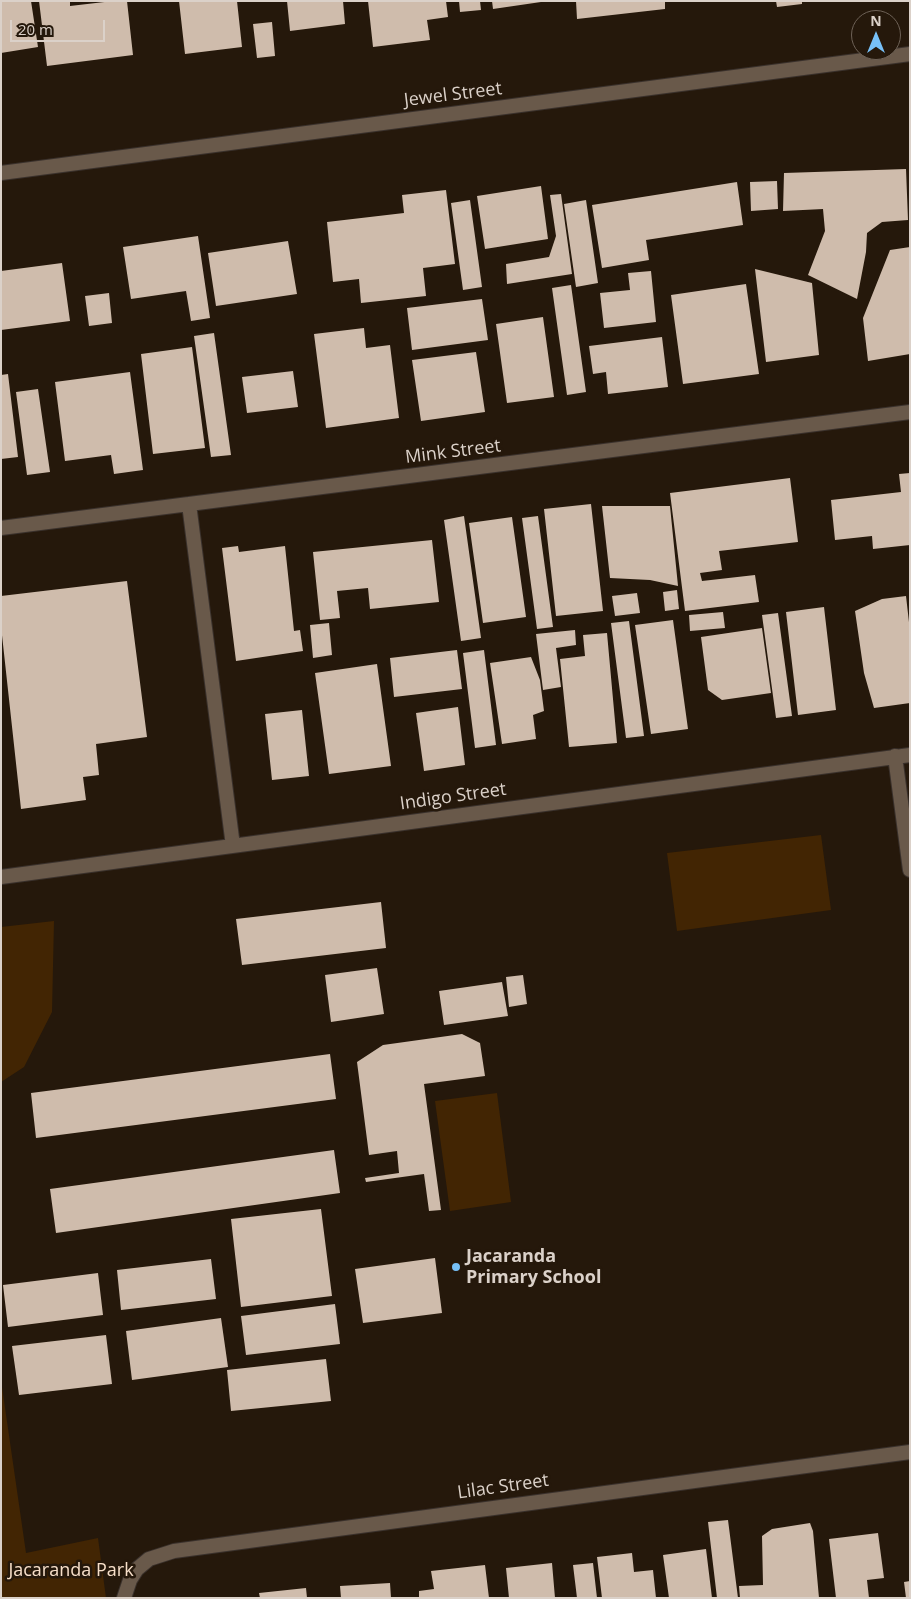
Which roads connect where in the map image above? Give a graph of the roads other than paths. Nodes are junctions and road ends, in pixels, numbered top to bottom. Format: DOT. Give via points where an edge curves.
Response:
graph roads {
  1 [pos="910,54"];
  2 [pos="1,173"];
  3 [pos="910,412"];
  4 [pos="189,504"];
  5 [pos="1,528"];
  6 [pos="910,755"];
  7 [pos="895,756"];
  8 [pos="233,846"];
  9 [pos="910,870"];
  10 [pos="1,877"];
  11 [pos="910,1452"];
  12 [pos="124,1598"];
  1 -- 2 [label="street, Jewel Street"];
  3 -- 4 [label="street, Mink Street"];
  4 -- 5 [label="street, Mink Street"];
  4 -- 8 [label="street"];
  6 -- 7 [label="street, Indigo Street"];
  7 -- 8 [label="street, Indigo Street"];
  7 -- 9 [label="street"];
  8 -- 10 [label="street, Indigo Street"];
  11 -- 12 [label="street, Lilac Street" via="174,1551 149,1559 137,1569"];
}
